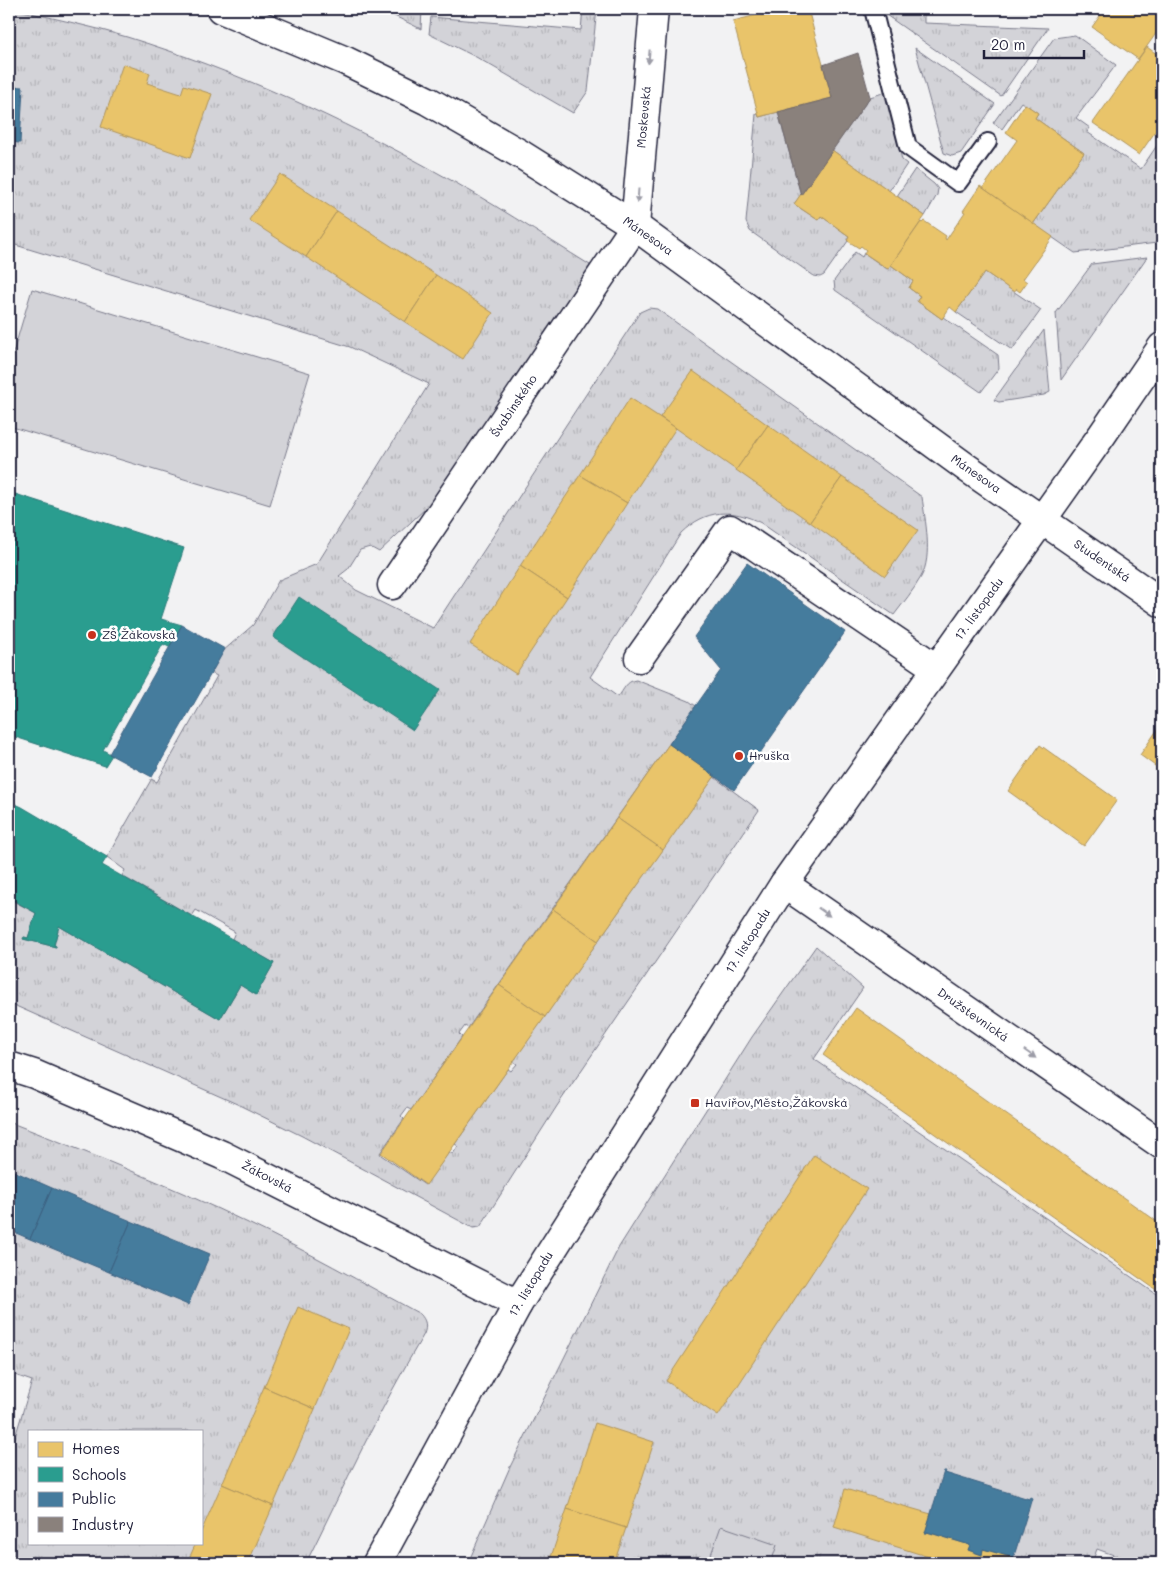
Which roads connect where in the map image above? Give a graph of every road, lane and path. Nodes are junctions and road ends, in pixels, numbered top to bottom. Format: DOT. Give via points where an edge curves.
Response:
graph roads {
  1 [pos="220,9"];
  2 [pos="654,9"];
  3 [pos="873,9"];
  4 [pos="988,142"];
  5 [pos="635,226"];
  6 [pos="1162,347"];
  7 [pos="1041,520"];
  8 [pos="392,585"];
  9 [pos="1162,603"];
  10 [pos="639,658"];
  11 [pos="936,668"];
  12 [pos="784,884"];
  13 [pos="9,1066"];
  14 [pos="1162,1145"];
  15 [pos="518,1304"];
  16 [pos="377,1563"];
  1 -- 5 [label="street, Mánesova" via="346,61 428,101"];
  2 -- 5 [label="street, Moskevská, one-way"];
  3 -- 4 [label="lane" via="908,146 958,182"];
  5 -- 7 [label="street, Mánesova"];
  5 -- 8 [label="street, Švabinského"];
  6 -- 7 [label="street, 17. listopadu"];
  7 -- 9 [label="street, Studentská"];
  7 -- 11 [label="street, 17. listopadu"];
  10 -- 11 [label="street" via="730,529"];
  11 -- 12 [label="street, 17. listopadu"];
  12 -- 14 [label="street, Družstevnická, one-way"];
  12 -- 15 [label="street, 17. listopadu"];
  13 -- 15 [label="street, Žákovská" via="222,1155"];
  15 -- 16 [label="street, 17. listopadu"];
}
